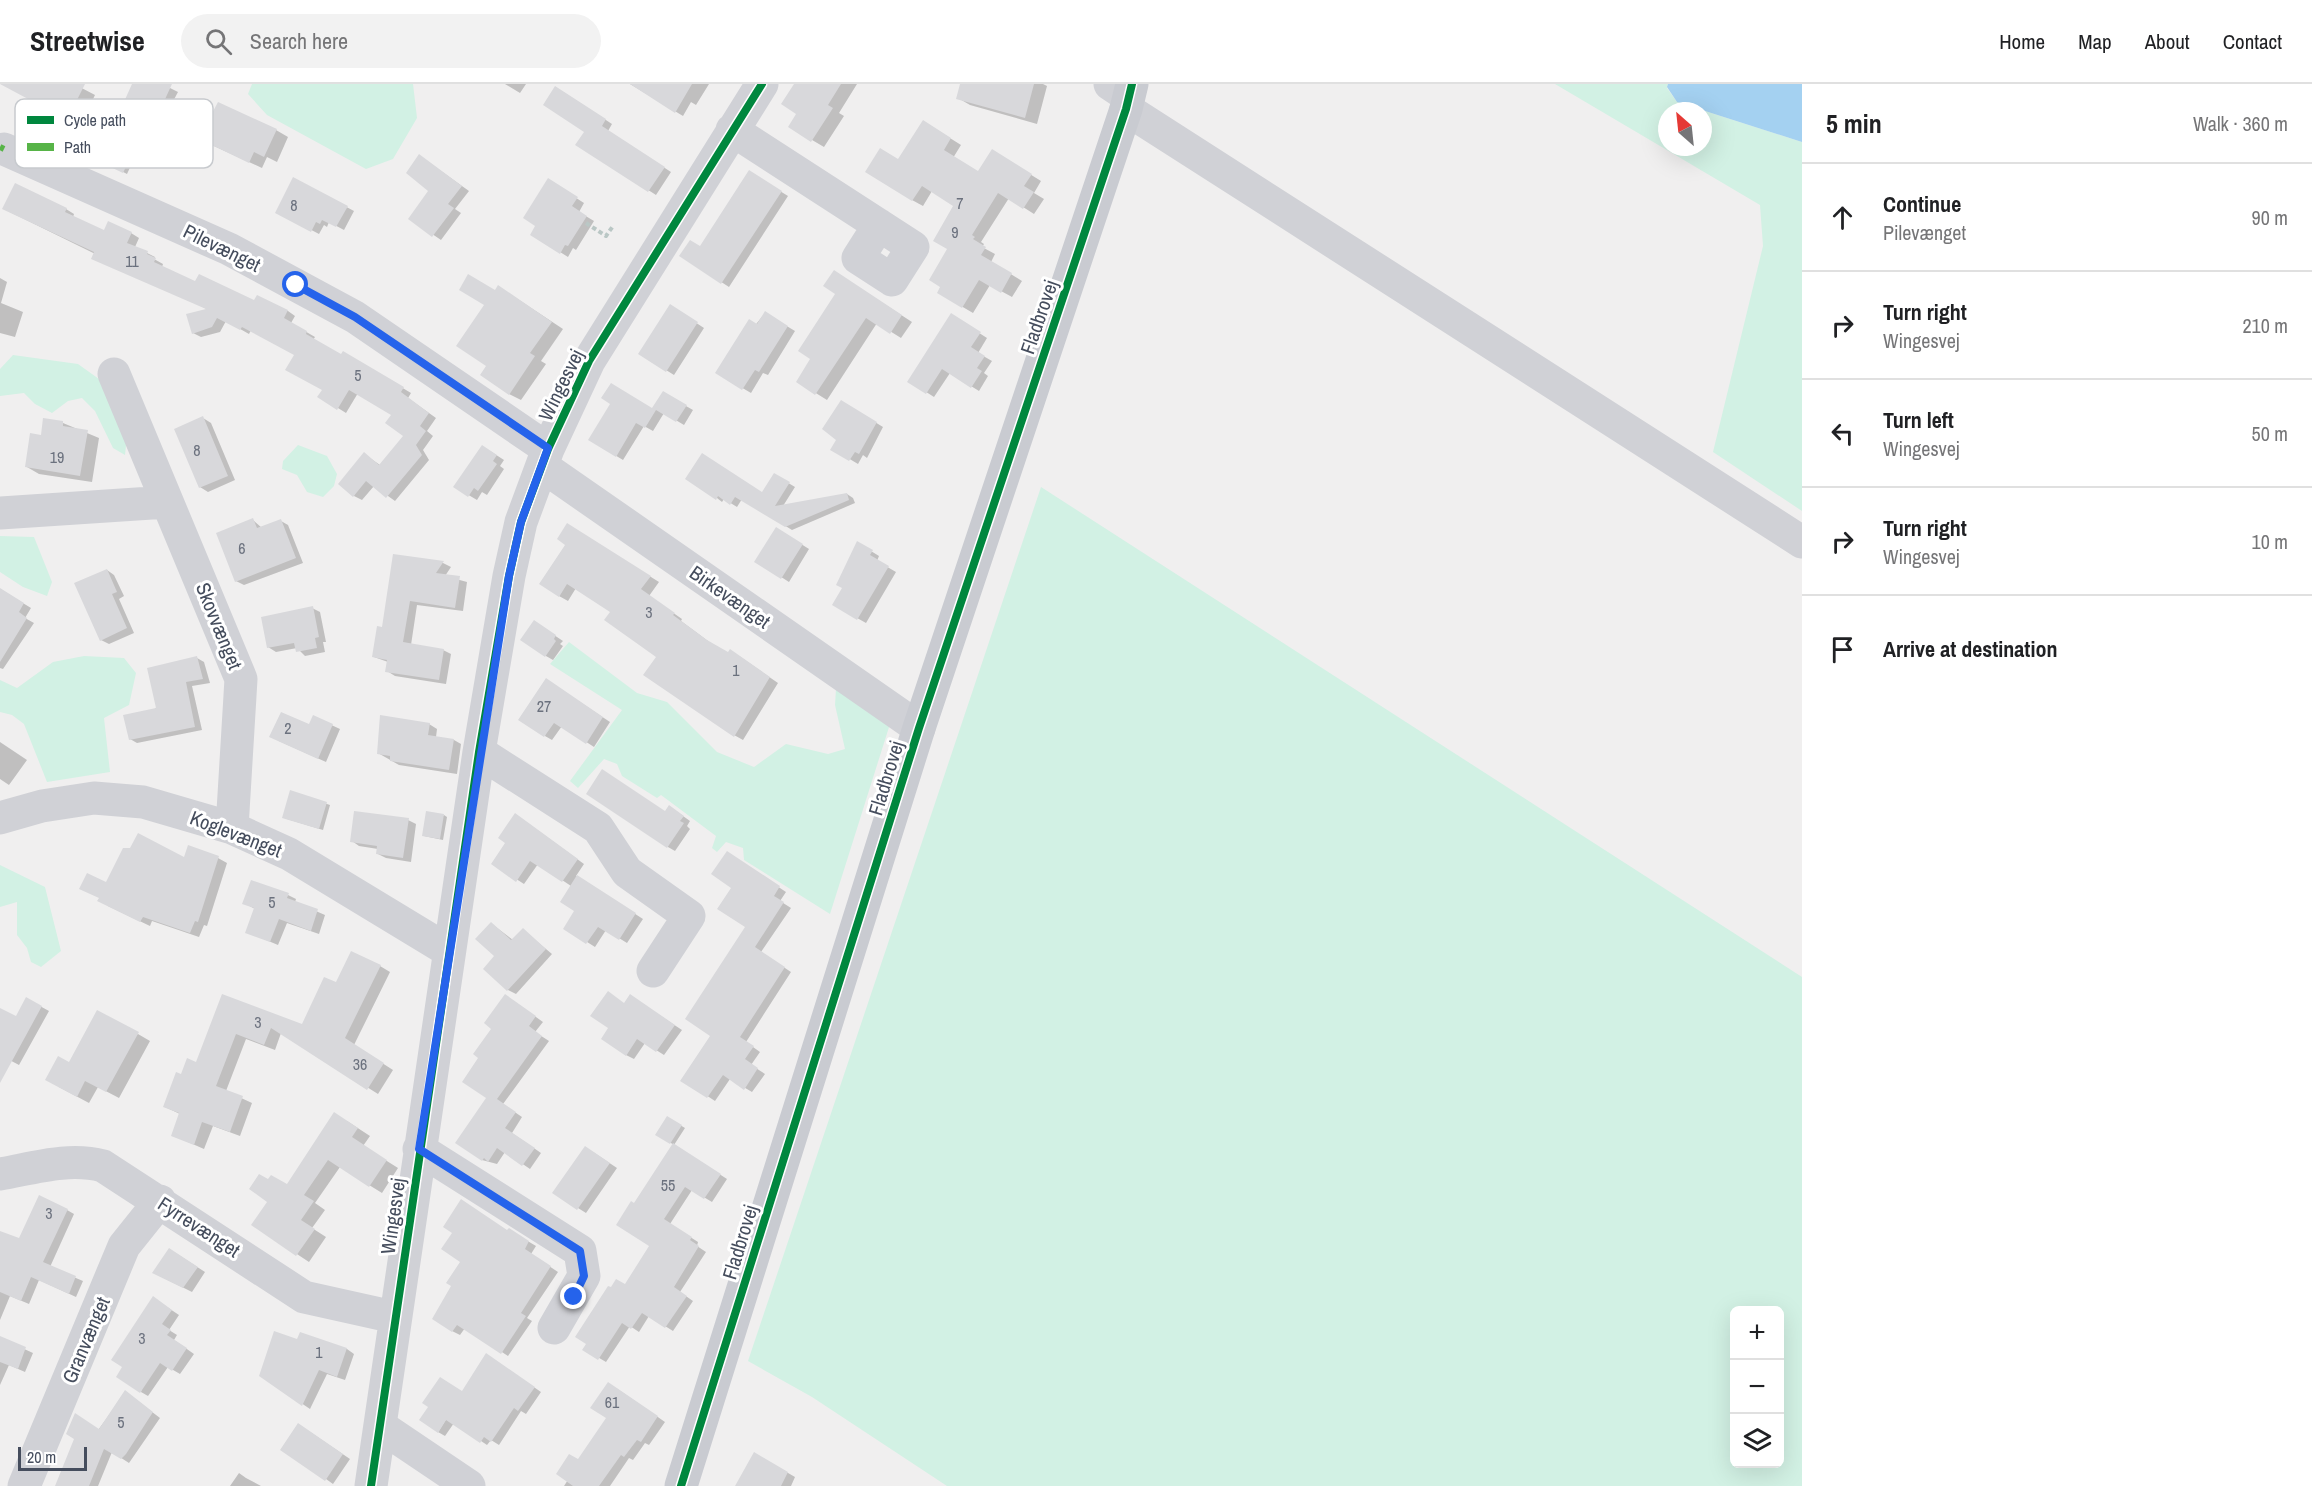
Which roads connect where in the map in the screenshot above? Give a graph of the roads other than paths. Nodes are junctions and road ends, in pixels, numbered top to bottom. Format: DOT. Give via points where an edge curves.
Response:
graph roads {
  1 [pos="762,84"];
  2 [pos="1124,93"];
  3 [pos="732,130"];
  4 [pos="4,149"];
  5 [pos="15,154"];
  6 [pos="47,168"];
  7 [pos="879,225"];
  8 [pos="114,374"];
  9 [pos="545,457"];
  10 [pos="167,502"];
  11 [pos="0,513"];
  12 [pos="1802,542"];
  13 [pos="919,728"];
  14 [pos="479,752"];
  15 [pos="0,818"];
  16 [pos="232,828"];
  17 [pos="448,951"];
  18 [pos="652,971"];
  19 [pos="419,1149"];
  20 [pos="0,1174"];
  21 [pos="160,1201"];
  22 [pos="394,1317"];
  23 [pos="554,1328"];
  24 [pos="380,1426"];
  25 [pos="24,1486"];
  26 [pos="371,1486"];
  27 [pos="469,1486"];
  28 [pos="681,1486"];
  1 -- 3 [label="street, Wingesvej"];
  2 -- 12 [label="street"];
  2 -- 13 [label="main road, Fladbrovej"];
  3 -- 7 [label="street"];
  3 -- 9 [label="street, Wingesvej" via="590,361"];
  4 -- 5 [label="street, Pilevænget"];
  6 -- 9 [label="street, Pilevænget" via="229,249 345,312"];
  8 -- 10 [label="street, Skovvænget"];
  9 -- 13 [label="street, Birkevænget"];
  9 -- 14 [label="street, Wingesvej" via="521,522"];
  10 -- 11 [label="street"];
  10 -- 16 [label="street, Skovvænget" via="241,679"];
  13 -- 28 [label="main road, Fladbrovej"];
  14 -- 17 [label="street, Wingesvej"];
  14 -- 18 [label="street" via="598,828 627,873 689,916"];
  15 -- 16 [label="street, Koglevænget" via="94,798 143,802"];
  16 -- 17 [label="street, Koglevænget" via="290,854"];
  17 -- 19 [label="street, Wingesvej"];
  19 -- 22 [label="street, Wingesvej"];
  19 -- 23 [label="street" via="580,1251 584,1276"];
  20 -- 21 [label="street, Fyrrevænget" via="86,1161 103,1166"];
  21 -- 22 [label="street, Fyrrevænget" via="304,1297"];
  21 -- 25 [label="street, Granvænget" via="124,1246"];
  22 -- 24 [label="street, Wingesvej"];
  24 -- 26 [label="street, Wingesvej"];
  24 -- 27 [label="street"];
}
